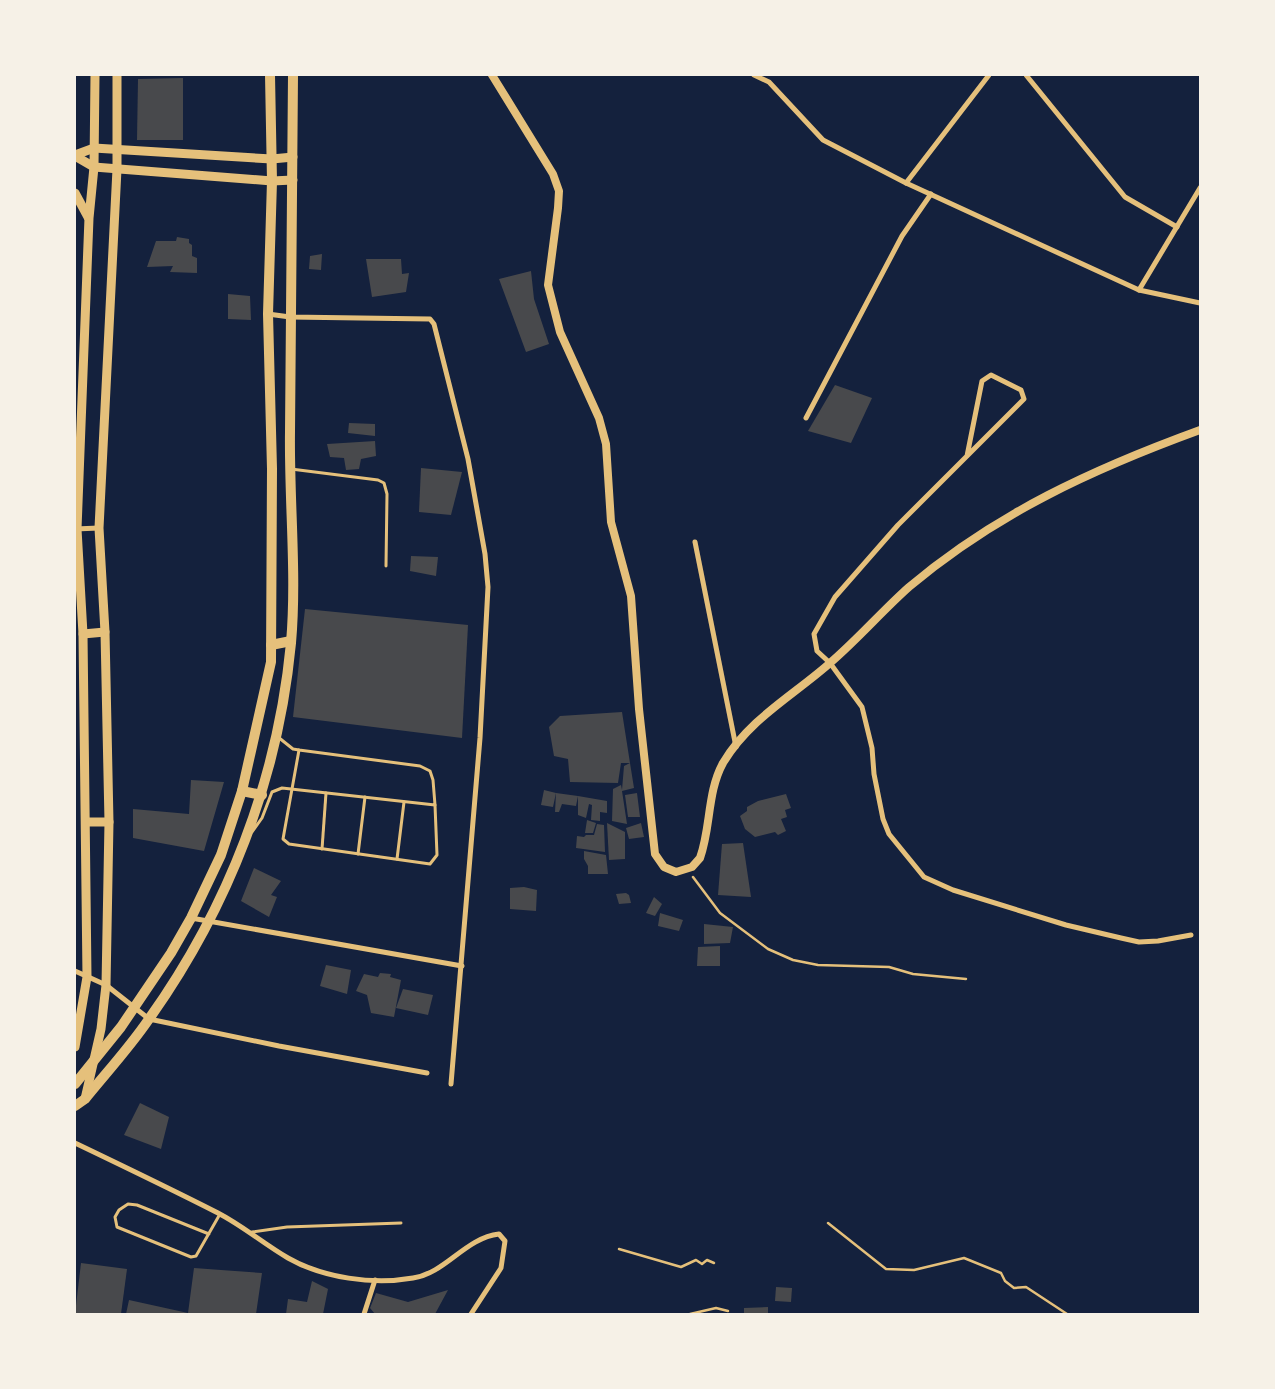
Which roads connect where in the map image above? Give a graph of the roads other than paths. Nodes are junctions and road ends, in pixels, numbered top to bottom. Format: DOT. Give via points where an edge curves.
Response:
graph roads {
  1 [pos="95,75"];
  2 [pos="118,75"];
  3 [pos="270,75"];
  4 [pos="293,75"];
  5 [pos="492,75"];
  6 [pos="754,75"];
  7 [pos="989,75"];
  8 [pos="1026,75"];
  9 [pos="94,148"];
  10 [pos="117,148"];
  11 [pos="75,155"];
  12 [pos="293,157"];
  13 [pos="272,158"];
  14 [pos="94,167"];
  15 [pos="117,169"];
  16 [pos="293,180"];
  17 [pos="272,181"];
  18 [pos="906,183"];
  19 [pos="1200,188"];
  20 [pos="75,193"];
  21 [pos="931,194"];
  22 [pos="89,218"];
  23 [pos="1177,227"];
  24 [pos="1139,290"];
  25 [pos="1200,303"];
  26 [pos="268,314"];
  27 [pos="290,317"];
  28 [pos="806,418"];
  29 [pos="1200,430"];
  30 [pos="967,456"];
  31 [pos="272,469"];
  32 [pos="289,469"];
  33 [pos="99,528"];
  34 [pos="76,529"];
  35 [pos="695,542"];
  36 [pos="386,566"];
  37 [pos="105,632"];
  38 [pos="83,634"];
  39 [pos="291,641"];
  40 [pos="271,645"];
  41 [pos="830,663"];
  42 [pos="275,734"];
  43 [pos="736,747"];
  44 [pos="299,750"];
  45 [pos="291,789"];
  46 [pos="242,791"];
  47 [pos="326,793"];
  48 [pos="262,795"];
  49 [pos="365,797"];
  50 [pos="404,802"];
  51 [pos="434,806"];
  52 [pos="86,822"];
  53 [pos="109,822"];
  54 [pos="247,836"];
  55 [pos="322,849"];
  56 [pos="358,854"];
  57 [pos="397,859"];
  58 [pos="191,918"];
  59 [pos="210,922"];
  60 [pos="1191,935"];
  61 [pos="462,966"];
  62 [pos="75,971"];
  63 [pos="87,977"];
  64 [pos="106,985"];
  65 [pos="133,1008"];
  66 [pos="149,1020"];
  67 [pos="75,1047"];
  68 [pos="93,1065"];
  69 [pos="427,1072"];
  70 [pos="75,1084"];
  71 [pos="451,1084"];
  72 [pos="85,1099"];
  73 [pos="75,1106"];
  74 [pos="75,1144"];
  75 [pos="220,1214"];
  76 [pos="401,1223"];
  77 [pos="252,1232"];
  78 [pos="209,1234"];
  79 [pos="375,1280"];
  80 [pos="364,1314"];
  81 [pos="471,1314"];
  1 -- 9 [label="main road"];
  2 -- 10 [label="main road"];
  3 -- 13 [label="main road"];
  4 -- 12 [label="main road"];
  5 -- 43 [label="street" via="554,174 559,191 548,285 560,332 599,418 606,444 611,522 631,596 639,710 655,854 658,862 668,870 680,872 700,858 717,777"];
  6 -- 18 [label="street" via="769,82 823,140"];
  7 -- 18 [label="street"];
  8 -- 23 [label="street" via="1125,197"];
  9 -- 10 [label="main road"];
  9 -- 11 [label="main road"];
  9 -- 14 [label="main road"];
  10 -- 13 [label="main road"];
  10 -- 15 [label="main road"];
  11 -- 14 [label="main road"];
  12 -- 13 [label="main road"];
  12 -- 16 [label="main road"];
  13 -- 17 [label="main road"];
  14 -- 15 [label="main road"];
  14 -- 22 [label="main road"];
  15 -- 17 [label="main road"];
  15 -- 33 [label="main road"];
  16 -- 17 [label="main road"];
  16 -- 27 [label="main road"];
  17 -- 26 [label="main road"];
  18 -- 21 [label="street"];
  19 -- 23 [label="street"];
  20 -- 22 [label="main road"];
  21 -- 24 [label="street"];
  21 -- 28 [label="street" via="902,236"];
  22 -- 34 [label="main road"];
  23 -- 24 [label="street"];
  24 -- 25 [label="street"];
  26 -- 27 [label="street"];
  26 -- 31 [label="main road"];
  27 -- 32 [label="main road"];
  27 -- 61 [label="street" via="430,319 434,324 463,434 488,570 488,617"];
  29 -- 41 [label="street" via="1095,470 999,521 911,586"];
  30 -- 30 [label="street" via="982,381 986,376 991,375 1021,390 1024,399"];
  30 -- 41 [label="street" via="898,525 835,597 814,634 818,651"];
  31 -- 32 [label="main road"];
  31 -- 40 [label="main road"];
  32 -- 36 [label="lane" via="384,483 387,494"];
  32 -- 39 [label="main road" via="293,585"];
  33 -- 34 [label="street"];
  33 -- 37 [label="main road"];
  34 -- 38 [label="main road"];
  35 -- 43 [label="street"];
  37 -- 38 [label="main road"];
  37 -- 53 [label="main road"];
  38 -- 52 [label="main road"];
  39 -- 40 [label="main road"];
  39 -- 42 [label="main road"];
  40 -- 46 [label="main road" via="271,662"];
  41 -- 43 [label="street" via="772,707"];
  41 -- 60 [label="street" via="862,707 872,748 879,805 890,834 924,877 953,890 1066,925 1139,942 1158,942"];
  42 -- 44 [label="lane"];
  42 -- 48 [label="main road"];
  44 -- 45 [label="lane"];
  44 -- 51 [label="lane" via="420,766 430,772 433,780"];
  45 -- 47 [label="lane"];
  45 -- 54 [label="lane" via="272,792 256,829"];
  45 -- 55 [label="lane" via="283,839 289,844"];
  46 -- 48 [label="main road"];
  46 -- 58 [label="main road" via="220,855"];
  47 -- 49 [label="lane"];
  47 -- 55 [label="lane"];
  48 -- 54 [label="main road"];
  49 -- 50 [label="lane"];
  49 -- 56 [label="lane"];
  50 -- 51 [label="lane"];
  50 -- 57 [label="lane"];
  51 -- 57 [label="lane" via="437,855 434,860 430,864"];
  52 -- 53 [label="main road"];
  52 -- 63 [label="main road"];
  53 -- 64 [label="main road"];
  54 -- 59 [label="main road"];
  55 -- 56 [label="lane"];
  56 -- 57 [label="lane"];
  58 -- 59 [label="street"];
  58 -- 65 [label="main road"];
  59 -- 61 [label="street"];
  59 -- 66 [label="main road"];
  61 -- 71 [label="street"];
  62 -- 63 [label="street"];
  63 -- 64 [label="street"];
  63 -- 67 [label="main road"];
  64 -- 65 [label="street"];
  64 -- 68 [label="main road"];
  65 -- 66 [label="street"];
  65 -- 68 [label="main road"];
  66 -- 69 [label="street"];
  66 -- 72 [label="main road"];
  68 -- 70 [label="main road"];
  68 -- 72 [label="main road"];
  72 -- 73 [label="main road"];
  74 -- 75 [label="street"];
  75 -- 77 [label="street"];
  75 -- 78 [label="lane"];
  76 -- 77 [label="lane" via="287,1226"];
  77 -- 79 [label="street" via="288,1258 338,1276"];
  78 -- 78 [label="lane" via="196,1256 191,1257 117,1227 115,1217 128,1204 136,1205"];
  79 -- 80 [label="street"];
  79 -- 81 [label="street" via="414,1278 450,1260 474,1241 499,1234 505,1240 501,1268"];
}
